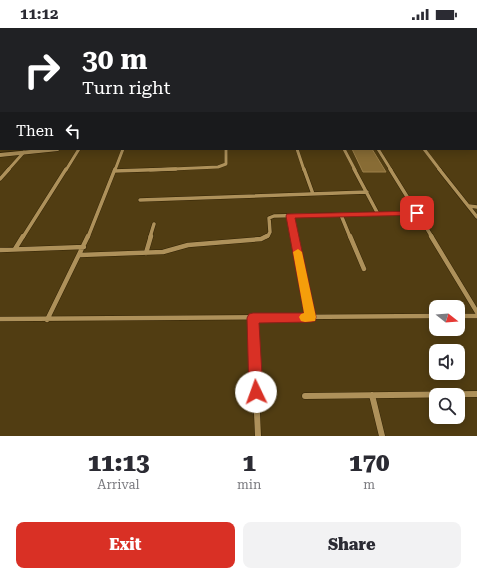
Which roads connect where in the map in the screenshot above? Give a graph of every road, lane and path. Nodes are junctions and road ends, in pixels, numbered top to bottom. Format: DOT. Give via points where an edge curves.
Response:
graph roads {
  1 [pos="38,150"];
  2 [pos="77,150"];
  3 [pos="123,150"];
  4 [pos="226,150"];
  5 [pos="297,150"];
  6 [pos="345,150"];
  7 [pos="379,150"];
  8 [pos="425,150"];
  9 [pos="24,152"];
  10 [pos="0,155"];
  11 [pos="114,171"];
  12 [pos="0,179"];
  13 [pos="367,192"];
  14 [pos="314,194"];
  15 [pos="140,200"];
  16 [pos="469,206"];
  17 [pos="477,206"];
  18 [pos="417,213"];
  19 [pos="378,214"];
  20 [pos="341,215"];
  21 [pos="290,216"];
  22 [pos="477,217"];
  23 [pos="154,224"];
  24 [pos="84,247"];
  25 [pos="15,249"];
  26 [pos="0,250"];
  27 [pos="146,252"];
  28 [pos="80,255"];
  29 [pos="364,269"];
  30 [pos="477,312"];
  31 [pos="429,316"];
  32 [pos="465,316"];
  33 [pos="477,316"];
  34 [pos="311,317"];
  35 [pos="253,318"];
  36 [pos="0,319"];
  37 [pos="47,320"];
  38 [pos="477,394"];
  39 [pos="372,395"];
  40 [pos="305,396"];
  41 [pos="258,436"];
  42 [pos="382,436"];
  1 -- 9 [label="main road"];
  2 -- 25 [label="street"];
  3 -- 11 [label="street"];
  4 -- 11 [label="street" via="226,164 218,167"];
  5 -- 14 [label="street"];
  6 -- 13 [label="street"];
  7 -- 18 [label="street"];
  8 -- 16 [label="street"];
  9 -- 10 [label="main road"];
  9 -- 12 [label="street"];
  11 -- 24 [label="street"];
  13 -- 14 [label="street"];
  13 -- 19 [label="street"];
  14 -- 15 [label="street"];
  16 -- 17 [label="street"];
  16 -- 22 [label="street"];
  18 -- 19 [label="street"];
  18 -- 30 [label="street"];
  19 -- 20 [label="street"];
  20 -- 21 [label="street"];
  20 -- 29 [label="street"];
  21 -- 27 [label="street" via="269,218 270,232 268,236 261,238 188,245 163,252"];
  21 -- 34 [label="street"];
  23 -- 27 [label="street"];
  24 -- 25 [label="street"];
  24 -- 28 [label="street"];
  25 -- 26 [label="street"];
  27 -- 28 [label="street"];
  28 -- 37 [label="street"];
  31 -- 34 [label="street"];
  32 -- 33 [label="street"];
  34 -- 35 [label="street"];
  35 -- 37 [label="street"];
  35 -- 41 [label="street"];
  36 -- 37 [label="street"];
  38 -- 39 [label="street"];
  39 -- 40 [label="street"];
  39 -- 42 [label="street"];
}
